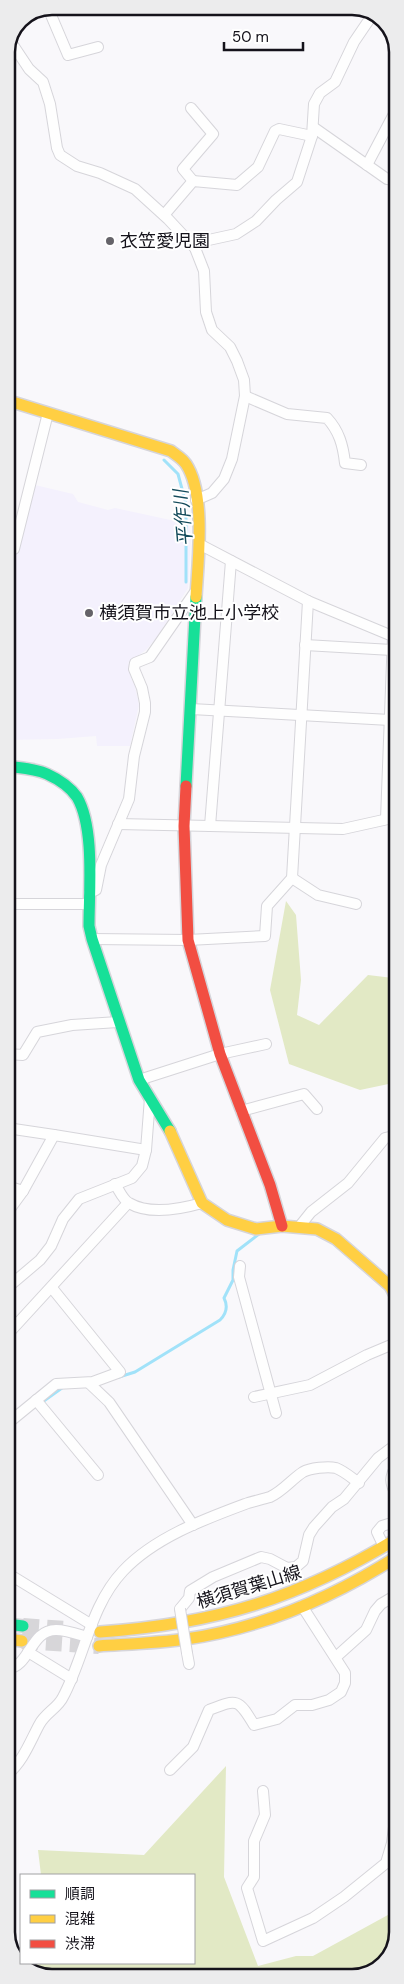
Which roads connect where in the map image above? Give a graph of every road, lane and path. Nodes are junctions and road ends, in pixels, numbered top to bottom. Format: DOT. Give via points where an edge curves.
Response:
graph roads {
  1 [pos="51,15"];
  2 [pos="369,20"];
  3 [pos="98,47"];
  4 [pos="15,49"];
  5 [pos="191,108"];
  6 [pos="389,123"];
  7 [pos="312,132"];
  8 [pos="367,165"];
  9 [pos="389,178"];
  10 [pos="193,181"];
  11 [pos="164,215"];
  12 [pos="195,248"];
  13 [pos="245,396"];
  14 [pos="15,403"];
  15 [pos="48,413"];
  16 [pos="361,465"];
  17 [pos="196,500"];
  18 [pos="198,544"];
  19 [pos="15,545"];
  20 [pos="231,561"];
  21 [pos="197,589"];
  22 [pos="308,600"];
  23 [pos="389,634"];
  24 [pos="305,645"];
  25 [pos="389,650"];
  26 [pos="191,709"];
  27 [pos="219,711"];
  28 [pos="301,715"];
  29 [pos="389,720"];
  30 [pos="389,745"];
  31 [pos="15,767"];
  32 [pos="389,818"];
  33 [pos="386,819"];
  34 [pos="118,824"];
  35 [pos="184,826"];
  36 [pos="210,826"];
  37 [pos="295,828"];
  38 [pos="292,878"];
  39 [pos="89,898"];
  40 [pos="15,903"];
  41 [pos="356,904"];
  42 [pos="92,939"];
  43 [pos="188,940"];
  44 [pos="118,1022"];
  45 [pos="266,1044"];
  46 [pos="220,1054"];
  47 [pos="15,1055"];
  48 [pos="139,1080"];
  49 [pos="150,1098"];
  50 [pos="317,1110"];
  51 [pos="241,1111"];
  52 [pos="15,1129"];
  53 [pos="54,1135"];
  54 [pos="389,1137"];
  55 [pos="146,1150"];
  56 [pos="115,1184"];
  57 [pos="15,1189"];
  58 [pos="22,1191"];
  59 [pos="15,1201"];
  60 [pos="128,1203"];
  61 [pos="202,1203"];
  62 [pos="282,1226"];
  63 [pos="299,1227"];
  64 [pos="240,1266"];
  65 [pos="15,1281"];
  66 [pos="389,1285"];
  67 [pos="52,1288"];
  68 [pos="15,1327"];
  69 [pos="389,1346"];
  70 [pos="89,1383"];
  71 [pos="272,1393"];
  72 [pos="254,1397"];
  73 [pos="36,1400"];
  74 [pos="276,1413"];
  75 [pos="15,1417"];
  76 [pos="389,1450"];
  77 [pos="98,1476"];
  78 [pos="359,1482"];
  79 [pos="389,1524"];
  80 [pos="193,1525"];
  81 [pos="389,1544"];
  82 [pos="384,1547"];
  83 [pos="389,1561"];
  84 [pos="15,1578"];
  85 [pos="389,1599"];
  86 [pos="302,1606"];
  87 [pos="15,1625"];
  88 [pos="23,1626"];
  89 [pos="96,1628"];
  90 [pos="87,1637"];
  91 [pos="15,1643"];
  92 [pos="99,1646"];
  93 [pos="25,1647"];
  94 [pos="336,1658"];
  95 [pos="188,1659"];
  96 [pos="15,1667"];
  97 [pos="72,1679"];
  98 [pos="15,1768"];
  99 [pos="170,1770"];
  100 [pos="263,1791"];
  101 [pos="389,1854"];
  1 -- 3 [label="street" via="68,55"];
  2 -- 7 [label="street" via="354,42 335,82 320,93 314,104"];
  4 -- 11 [label="street" via="29,69 43,82 60,155 78,166 135,189"];
  5 -- 10 [label="street" via="212,134 184,170"];
  6 -- 8 [label="street"];
  7 -- 8 [label="street"];
  7 -- 10 [label="street" via="279,128 258,167 237,185"];
  7 -- 12 [label="street" via="297,182 256,221 236,234 204,241"];
  8 -- 9 [label="street"];
  10 -- 11 [label="street"];
  11 -- 12 [label="street"];
  12 -- 13 [label="street" via="204,271 206,312 212,330 230,347 237,361 244,380"];
  13 -- 16 [label="street" via="288,414 326,418 343,445 345,463"];
  13 -- 17 [label="street" via="232,460 224,479 212,493"];
  14 -- 15 [label="street"];
  15 -- 17 [label="street" via="171,451 184,462"];
  15 -- 19 [label="street"];
  17 -- 18 [label="street"];
  18 -- 20 [label="street"];
  18 -- 21 [label="street"];
  20 -- 22 [label="street"];
  20 -- 27 [label="street"];
  21 -- 26 [label="street"];
  21 -- 34 [label="street" via="150,656 135,663 145,712 134,756 129,799"];
  22 -- 23 [label="street"];
  22 -- 24 [label="street"];
  24 -- 25 [label="street"];
  24 -- 28 [label="street"];
  26 -- 27 [label="street"];
  26 -- 35 [label="street"];
  27 -- 28 [label="street"];
  27 -- 36 [label="street"];
  28 -- 29 [label="street"];
  28 -- 37 [label="street"];
  30 -- 33 [label="street"];
  31 -- 39 [label="street" via="49,774 70,788 77,798 86,826"];
  32 -- 33 [label="street"];
  33 -- 37 [label="street" via="343,829"];
  34 -- 35 [label="street"];
  34 -- 39 [label="street" via="101,865 96,890"];
  35 -- 36 [label="street"];
  35 -- 43 [label="street"];
  36 -- 37 [label="street"];
  37 -- 38 [label="street"];
  38 -- 41 [label="street" via="318,895"];
  38 -- 43 [label="street" via="267,906 265,936"];
  39 -- 40 [label="street"];
  39 -- 42 [label="street"];
  42 -- 43 [label="street"];
  42 -- 44 [label="street"];
  43 -- 46 [label="street"];
  44 -- 47 [label="street" via="37,1032 23,1055"];
  44 -- 48 [label="street"];
  45 -- 46 [label="street"];
  46 -- 48 [label="street"];
  46 -- 51 [label="street"];
  48 -- 49 [label="street"];
  49 -- 55 [label="street"];
  49 -- 61 [label="street" via="175,1139"];
  50 -- 51 [label="street" via="304,1094"];
  51 -- 62 [label="street"];
  52 -- 53 [label="street"];
  53 -- 55 [label="street"];
  53 -- 58 [label="street"];
  54 -- 63 [label="street" via="348,1183 311,1212"];
  55 -- 56 [label="street" via="142,1166 132,1178"];
  56 -- 60 [label="street"];
  56 -- 65 [label="street" via="78,1199 63,1219 51,1246"];
  57 -- 58 [label="street"];
  58 -- 59 [label="street"];
  60 -- 61 [label="street" via="163,1210 183,1209"];
  60 -- 67 [label="street"];
  61 -- 62 [label="street" via="227,1220 256,1228"];
  62 -- 63 [label="street"];
  63 -- 66 [label="street" via="317,1229 336,1239"];
  64 -- 71 [label="street" via="239,1277"];
  67 -- 68 [label="street"];
  67 -- 70 [label="street" via="120,1372"];
  69 -- 71 [label="street" via="310,1385"];
  70 -- 73 [label="street" via="56,1384"];
  70 -- 80 [label="street" via="109,1402"];
  71 -- 72 [label="street"];
  71 -- 74 [label="street"];
  73 -- 75 [label="street"];
  73 -- 77 [label="street"];
  76 -- 78 [label="street"];
  78 -- 80 [label="street" via="336,1468 304,1471 270,1496"];
  78 -- 95 [label="street, bridge" via="314,1527 302,1561 296,1567 288,1568 261,1557 213,1577 190,1591 180,1609"];
  79 -- 82 [label="street" via="377,1532"];
  80 -- 89 [label="street" via="167,1538 125,1569 100,1606"];
  81 -- 82 [label="street, 横須賀葉山線"];
  82 -- 89 [label="street, 横須賀葉山線" via="321,1582 238,1612 162,1628"];
  83 -- 86 [label="street, 横須賀葉山線" via="348,1586"];
  84 -- 89 [label="street"];
  85 -- 94 [label="street" via="375,1611 366,1630"];
  86 -- 92 [label="street, 横須賀葉山線" via="269,1619 188,1639"];
  86 -- 94 [label="street"];
  87 -- 88 [label="street"];
  89 -- 90 [label="street"];
  90 -- 93 [label="street" via="55,1630 44,1633"];
  90 -- 97 [label="street"];
  91 -- 93 [label="street"];
  93 -- 96 [label="street"];
  93 -- 97 [label="street"];
  94 -- 99 [label="street" via="345,1673 346,1683 341,1692 312,1705 295,1705 277,1719 254,1725 243,1707 236,1703 209,1710 193,1747"];
  97 -- 98 [label="street" via="62,1700 43,1717"];
  100 -- 101 [label="street" via="265,1815 254,1841 254,1877 247,1888 263,1941 313,1918 386,1864"];
}
